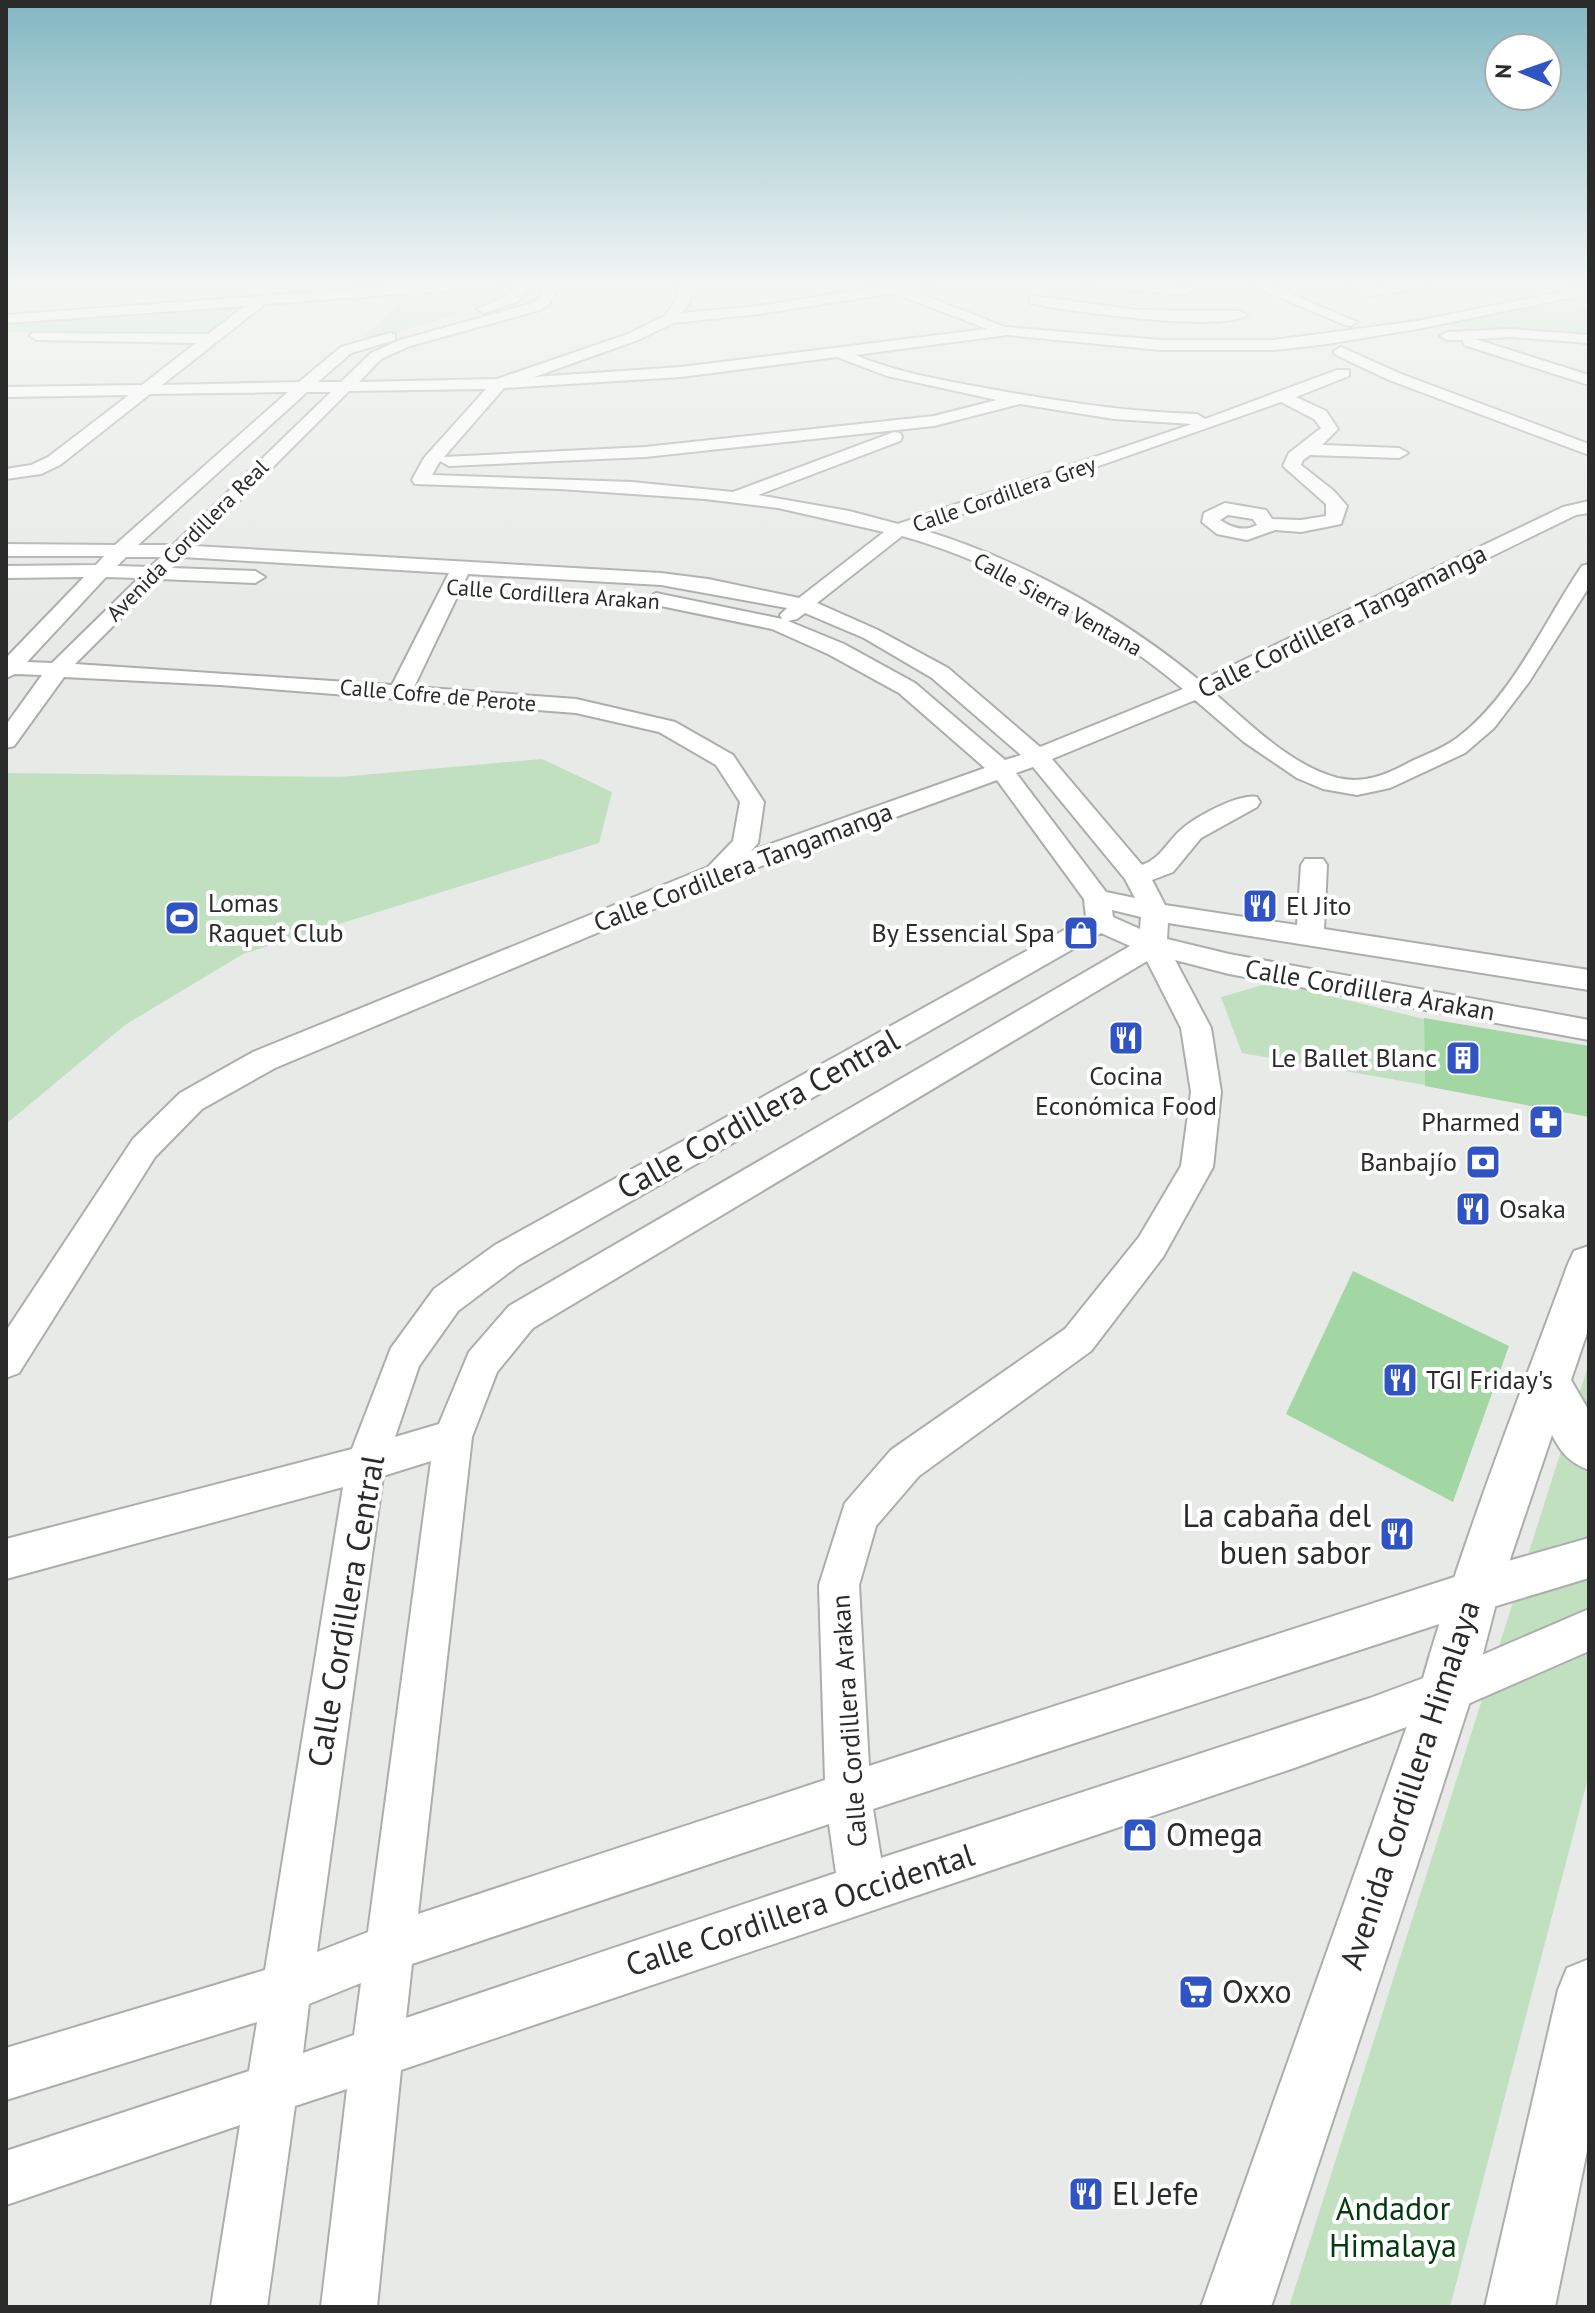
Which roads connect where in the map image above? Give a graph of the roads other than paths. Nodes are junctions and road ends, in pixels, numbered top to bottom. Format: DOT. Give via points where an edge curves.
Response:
graph roads {
  1 [pos="104,390"];
  2 [pos="147,390"];
  3 [pos="300,390"];
  4 [pos="339,390"];
  5 [pos="490,390"];
  6 [pos="493,390"];
  7 [pos="967,390"];
  8 [pos="1298,390"];
  9 [pos="1429,390"];
  10 [pos="6,392"];
  11 [pos="1282,396"];
  12 [pos="327,400"];
  13 [pos="1018,400"];
  14 [pos="287,401"];
  15 [pos="132,403"];
  16 [pos="6,405"];
  17 [pos="1219,420"];
  18 [pos="934,421"];
  19 [pos="1307,450"];
  20 [pos="1589,450"];
  21 [pos="1399,453"];
  22 [pos="430,462"];
  23 [pos="6,474"];
  24 [pos="733,498"];
  25 [pos="1589,507"];
  26 [pos="1268,524"];
  27 [pos="198,528"];
  28 [pos="898,530"];
  29 [pos="122,549"];
  30 [pos="6,550"];
  31 [pos="175,551"];
  32 [pos="230,554"];
  33 [pos="461,568"];
  34 [pos="1589,570"];
  35 [pos="99,571"];
  36 [pos="6,572"];
  37 [pos="153,572"];
  38 [pos="450,587"];
  39 [pos="804,605"];
  40 [pos="778,624"];
  41 [pos="7,668"];
  42 [pos="58,669"];
  43 [pos="1200,690"];
  44 [pos="400,692"];
  45 [pos="6,741"];
  46 [pos="1037,757"];
  47 [pos="1001,769"];
  48 [pos="1248,802"];
  49 [pos="1314,865"];
  50 [pos="714,874"];
  51 [pos="1137,876"];
  52 [pos="1098,910"];
  53 [pos="1154,929"];
  54 [pos="1310,935"];
  55 [pos="1589,980"];
  56 [pos="1589,1030"];
  57 [pos="1589,1264"];
  58 [pos="6,1362"];
  59 [pos="1546,1380"];
  60 [pos="453,1437"];
  61 [pos="1589,1448"];
  62 [pos="366,1463"];
  63 [pos="1589,1558"];
  64 [pos="6,1559"];
  65 [pos="1473,1592"];
  66 [pos="1589,1630"];
  67 [pos="1446,1692"];
  68 [pos="848,1795"];
  69 [pos="862,1888"];
  70 [pos="390,1947"];
  71 [pos="285,1989"];
  72 [pos="1589,1990"];
  73 [pos="377,2052"];
  74 [pos="6,2074"];
  75 [pos="270,2091"];
  76 [pos="6,2178"];
  77 [pos="239,2307"];
  78 [pos="349,2307"];
  79 [pos="1236,2307"];
  80 [pos="1520,2307"];
  1 -- 10 [label="street"];
  2 -- 15 [label="street"];
  3 -- 14 [label="street, Avenida Cordillera Real"];
  4 -- 12 [label="street, Avenida Cordillera Real"];
  5 -- 6 [label="street"];
  6 -- 12 [label="street"];
  6 -- 22 [label="street"];
  7 -- 13 [label="street"];
  8 -- 11 [label="street, Calle Cordillera Grey"];
  9 -- 20 [label="street"];
  11 -- 17 [label="street, Calle Cordillera Grey"];
  11 -- 19 [label="street" via="1320,415 1330,429"];
  12 -- 14 [label="street"];
  12 -- 27 [label="street, Avenida Cordillera Real"];
  13 -- 17 [label="street" via="1143,418"];
  13 -- 18 [label="street"];
  14 -- 15 [label="street"];
  14 -- 29 [label="street, Avenida Cordillera Real"];
  15 -- 16 [label="street"];
  15 -- 23 [label="street" via="54,461"];
  17 -- 28 [label="street, Calle Cordillera Grey"];
  18 -- 22 [label="street" via="645,452"];
  18 -- 24 [label="street"];
  19 -- 21 [label="street"];
  19 -- 26 [label="street" via="1292,466 1327,491 1338,506 1334,520"];
  22 -- 24 [label="street, Calle Sierra Ventana" via="421,480 587,483"];
  24 -- 28 [label="street, Calle Sierra Ventana"];
  25 -- 43 [label="street, Calle Cordillera Tangamanga" via="1570,511"];
  27 -- 31 [label="street, Avenida Cordillera Real"];
  27 -- 32 [label="street"];
  28 -- 39 [label="street, Calle Cordillera Grey"];
  28 -- 43 [label="street, Calle Sierra Ventana" via="979,558 1044,591"];
  29 -- 30 [label="street, Calle Cordillera Arakan"];
  29 -- 31 [label="street, Calle Cordillera Arakan"];
  29 -- 35 [label="street, Avenida Cordillera Real"];
  31 -- 32 [label="street, Calle Cordillera Arakan"];
  31 -- 37 [label="street, Avenida Cordillera Real"];
  32 -- 33 [label="street, Calle Cordillera Arakan"];
  33 -- 38 [label="street"];
  33 -- 39 [label="street, Calle Cordillera Arakan" via="661,579"];
  34 -- 43 [label="street, Calle Sierra Ventana" via="1522,677 1467,742 1400,777 1357,788 1321,781 1291,767"];
  35 -- 36 [label="street, Calle Cordillera Arakan"];
  35 -- 37 [label="street, Calle Cordillera Arakan"];
  35 -- 41 [label="street, Avenida Cordillera Real"];
  37 -- 38 [label="street, Calle Cordillera Arakan"];
  37 -- 42 [label="street, Avenida Cordillera Real"];
  38 -- 40 [label="street, Calle Cordillera Arakan" via="661,600"];
  38 -- 44 [label="street"];
  39 -- 40 [label="street, Calle Cordillera Grey"];
  39 -- 46 [label="street, Calle Cordillera Arakan" via="871,634 940,673"];
  40 -- 47 [label="street, Calle Cordillera Arakan" via="907,688"];
  41 -- 42 [label="street, Calle Cofre de Perote"];
  42 -- 44 [label="street, Calle Cofre de Perote"];
  42 -- 45 [label="street, Avenida Cordillera Real"];
  43 -- 46 [label="street, Calle Cordillera Tangamanga"];
  44 -- 50 [label="street, Calle Cofre de Perote" via="576,706 667,727 725,760 752,802 745,843"];
  46 -- 47 [label="street, Calle Cordillera Tangamanga"];
  46 -- 51 [label="street, Calle Cordillera Arakan"];
  47 -- 50 [label="street, Calle Cordillera Tangamanga"];
  47 -- 52 [label="street, Calle Cordillera Arakan"];
  48 -- 51 [label="street" via="1192,833 1164,866"];
  49 -- 54 [label="street"];
  50 -- 58 [label="street, Calle Cordillera Tangamanga" via="264,1060 191,1101 144,1148"];
  51 -- 53 [label="street, Calle Cordillera Arakan"];
  52 -- 53 [label="street, Calle Cordillera Arakan"];
  52 -- 62 [label="street, Calle Cordillera Central" via="507,1255 446,1300 404,1359"];
  53 -- 54 [label="street, Calle Cordillera Arakan"];
  53 -- 56 [label="street, Calle Cordillera Arakan" via="1229,964"];
  53 -- 60 [label="street, Calle Cordillera Central" via="521,1317 482,1363"];
  53 -- 68 [label="street, Calle Cordillera Arakan" via="1196,1028 1206,1092 1197,1167 1151,1247 1078,1340 905,1463 859,1516 839,1585"];
  54 -- 55 [label="street, Calle Cordillera Arakan"];
  57 -- 59 [label="main road, Avenida Cordillera Himalaya"];
  59 -- 61 [label="main road"];
  59 -- 65 [label="main road, Avenida Cordillera Himalaya"];
  60 -- 62 [label="street"];
  60 -- 70 [label="street, Calle Cordillera Central"];
  62 -- 64 [label="street"];
  62 -- 71 [label="street, Calle Cordillera Central"];
  63 -- 65 [label="street"];
  65 -- 67 [label="main road, Avenida Cordillera Himalaya"];
  65 -- 68 [label="street"];
  66 -- 67 [label="street, Calle Cordillera Occidental"];
  67 -- 69 [label="street, Calle Cordillera Occidental"];
  67 -- 79 [label="main road, Avenida Cordillera Himalaya"];
  68 -- 69 [label="street, Calle Cordillera Arakan"];
  68 -- 70 [label="street"];
  69 -- 73 [label="street, Calle Cordillera Occidental"];
  70 -- 71 [label="street"];
  70 -- 73 [label="street, Calle Cordillera Central"];
  71 -- 74 [label="street"];
  71 -- 75 [label="street, Calle Cordillera Central"];
  72 -- 80 [label="main road"];
  73 -- 75 [label="street, Calle Cordillera Occidental"];
  73 -- 78 [label="street, Calle Cordillera Central"];
  75 -- 76 [label="street, Calle Cordillera Occidental"];
  75 -- 77 [label="street, Calle Cordillera Central"];
}
